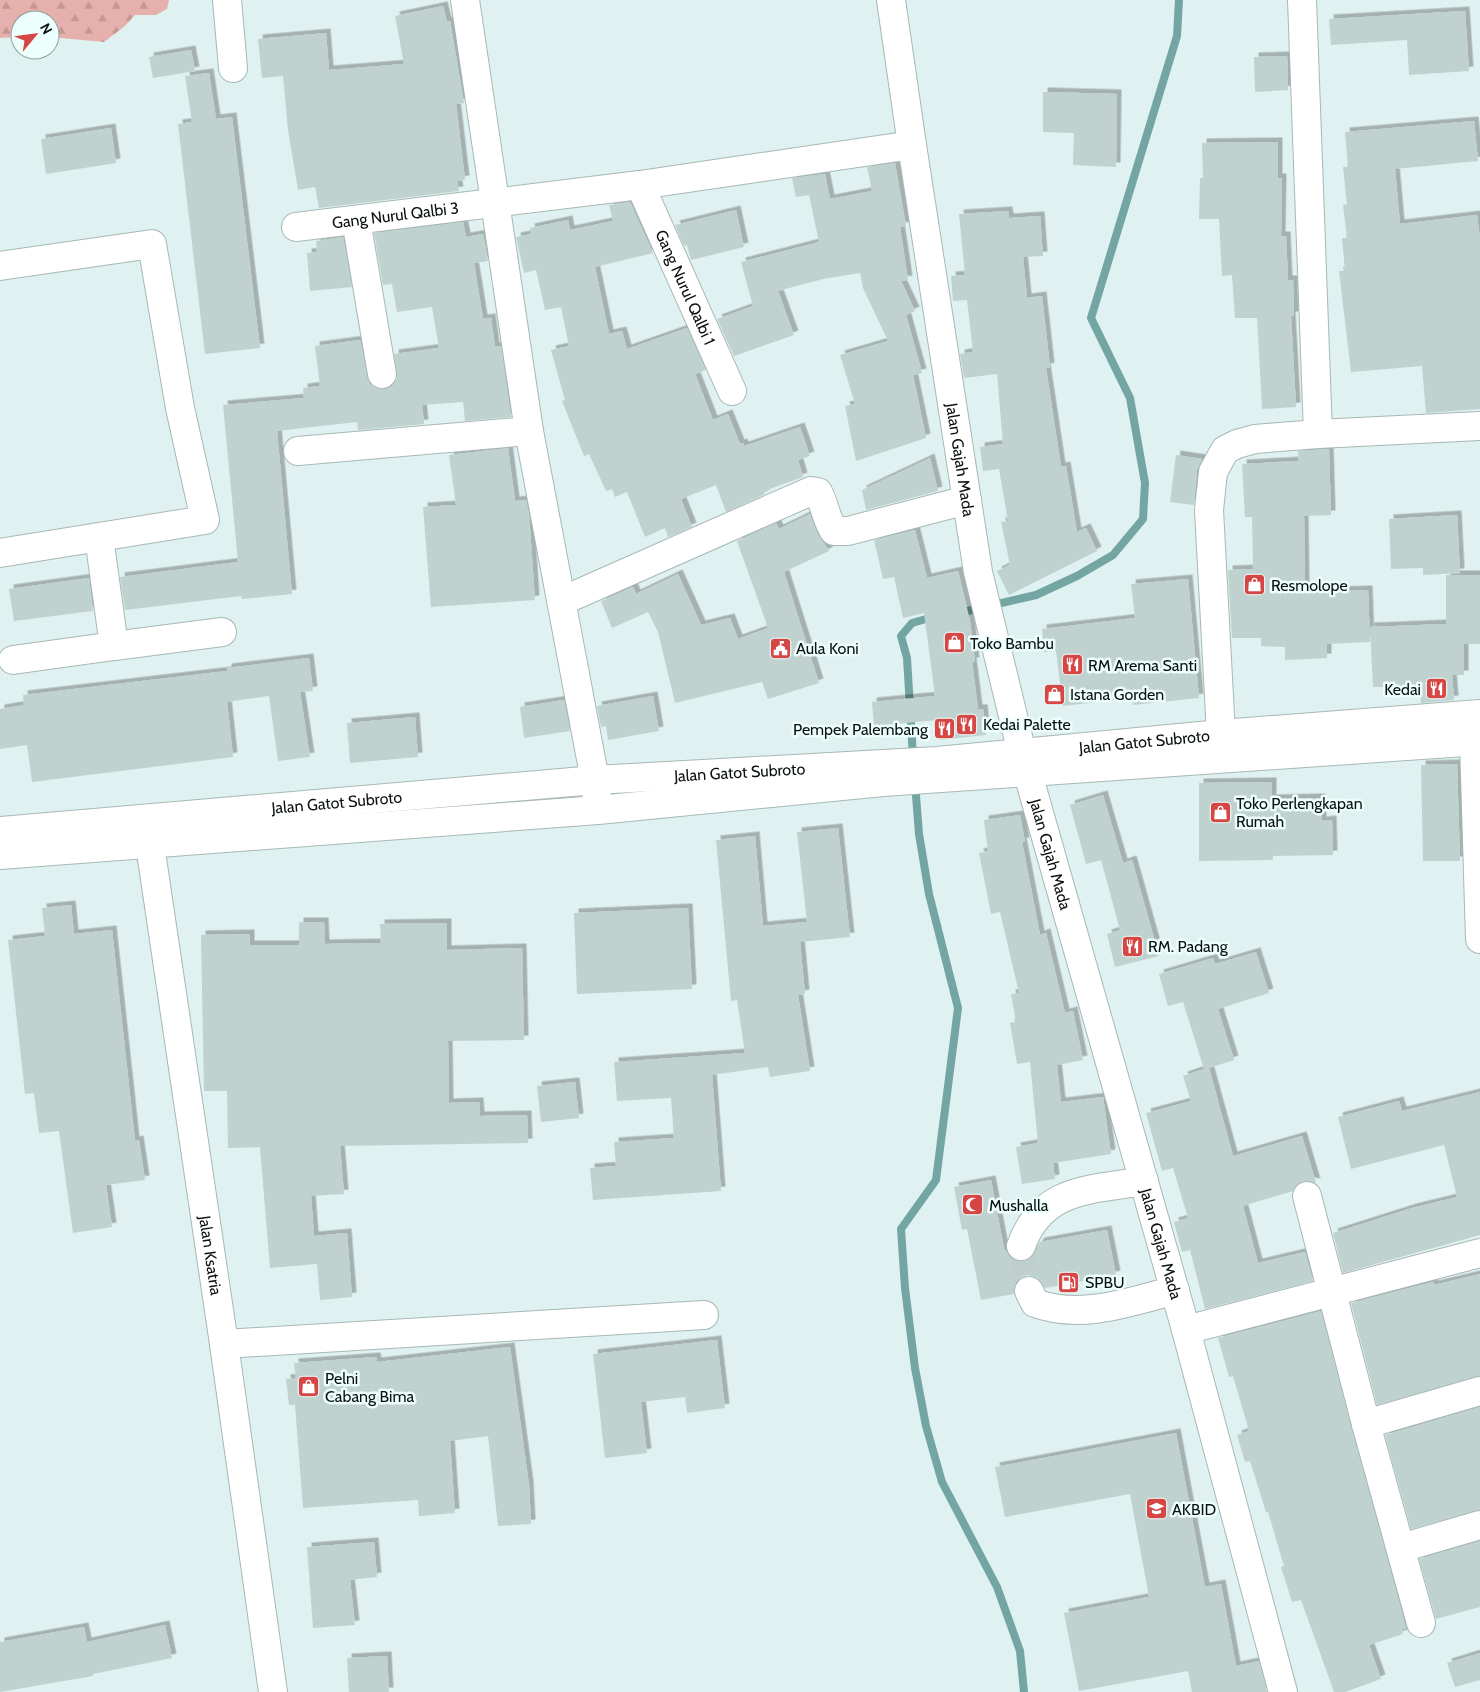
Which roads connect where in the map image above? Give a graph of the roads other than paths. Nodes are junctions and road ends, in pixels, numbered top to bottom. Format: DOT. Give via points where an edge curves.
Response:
graph roads {
  1 [pos="227,0"];
  2 [pos="465,0"];
  3 [pos="892,0"];
  4 [pos="1302,0"];
  5 [pos="233,68"];
  6 [pos="912,145"];
  7 [pos="640,184"];
  8 [pos="494,203"];
  9 [pos="356,220"];
  10 [pos="296,227"];
  11 [pos="0,266"];
  12 [pos="382,374"];
  13 [pos="732,391"];
  14 [pos="1480,426"];
  15 [pos="529,431"];
  16 [pos="1318,434"];
  17 [pos="298,452"];
  18 [pos="967,500"];
  19 [pos="99,537"];
  20 [pos="0,554"];
  21 [pos="562,601"];
  22 [pos="222,632"];
  23 [pos="114,646"];
  24 [pos="14,660"];
  25 [pos="1480,714"];
  26 [pos="1221,734"];
  27 [pos="1477,741"];
  28 [pos="1025,763"];
  29 [pos="883,773"];
  30 [pos="596,780"];
  31 [pos="598,810"];
  32 [pos="0,831"];
  33 [pos="148,832"];
  34 [pos="0,855"];
  35 [pos="1480,939"];
  36 [pos="1144,1180"];
  37 [pos="1307,1196"];
  38 [pos="1022,1246"];
  39 [pos="1480,1253"];
  40 [pos="1175,1290"];
  41 [pos="1029,1291"];
  42 [pos="1332,1293"];
  43 [pos="704,1315"];
  44 [pos="1186,1330"];
  45 [pos="224,1344"];
  46 [pos="1480,1391"];
  47 [pos="1366,1424"];
  48 [pos="1480,1524"];
  49 [pos="1401,1548"];
  50 [pos="1421,1623"];
  51 [pos="272,1692"];
  52 [pos="1283,1692"];
  1 -- 5 [label="street"];
  2 -- 8 [label="street"];
  3 -- 6 [label="street, Jalan Gajah Mada"];
  4 -- 16 [label="street"];
  6 -- 7 [label="street, Gang Nurul Qalbi 3"];
  6 -- 18 [label="street, Jalan Gajah Mada"];
  7 -- 8 [label="street, Gang Nurul Qalbi 3"];
  7 -- 13 [label="street, Gang Nurul Qalbi 1"];
  8 -- 9 [label="street, Gang Nurul Qalbi 3"];
  8 -- 15 [label="street"];
  9 -- 10 [label="street, Gang Nurul Qalbi 3"];
  9 -- 12 [label="street"];
  11 -- 19 [label="street" via="152,244 180,408 205,520"];
  14 -- 16 [label="street"];
  15 -- 17 [label="street"];
  15 -- 21 [label="street"];
  16 -- 26 [label="street" via="1255,439 1237,444 1225,450 1213,472 1209,510"];
  18 -- 21 [label="street" via="848,531 834,531 818,492 811,491"];
  18 -- 28 [label="street, Jalan Gajah Mada" via="978,572"];
  19 -- 20 [label="street"];
  19 -- 23 [label="street"];
  21 -- 30 [label="street"];
  22 -- 23 [label="street"];
  23 -- 24 [label="street"];
  25 -- 26 [label="street, Jalan Gatot Subroto"];
  26 -- 28 [label="street, Jalan Gatot Subroto"];
  27 -- 28 [label="street, Jalan Gatot Subroto"];
  27 -- 35 [label="street"];
  28 -- 29 [label="street, Jalan Gatot Subroto"];
  28 -- 36 [label="street, Jalan Gajah Mada"];
  29 -- 30 [label="street, Jalan Gatot Subroto"];
  29 -- 31 [label="street, Jalan Gatot Subroto"];
  30 -- 31 [label="street"];
  30 -- 33 [label="street, Jalan Gatot Subroto"];
  31 -- 33 [label="street, Jalan Gatot Subroto"];
  32 -- 33 [label="street, Jalan Gatot Subroto"];
  33 -- 34 [label="street, Jalan Gatot Subroto"];
  33 -- 45 [label="street, Jalan Ksatria"];
  36 -- 38 [label="street" via="1057,1199 1035,1219"];
  36 -- 40 [label="street, Jalan Gajah Mada"];
  37 -- 42 [label="street"];
  39 -- 42 [label="street"];
  40 -- 41 [label="street" via="1136,1301 1072,1311 1050,1309 1035,1303"];
  40 -- 44 [label="street, Jalan Gajah Mada"];
  42 -- 44 [label="street"];
  42 -- 47 [label="street"];
  43 -- 45 [label="street"];
  44 -- 52 [label="street, Jalan Gajah Mada"];
  45 -- 51 [label="street, Jalan Ksatria"];
  46 -- 47 [label="street"];
  47 -- 49 [label="street"];
  48 -- 49 [label="street"];
  49 -- 50 [label="street"];
}
